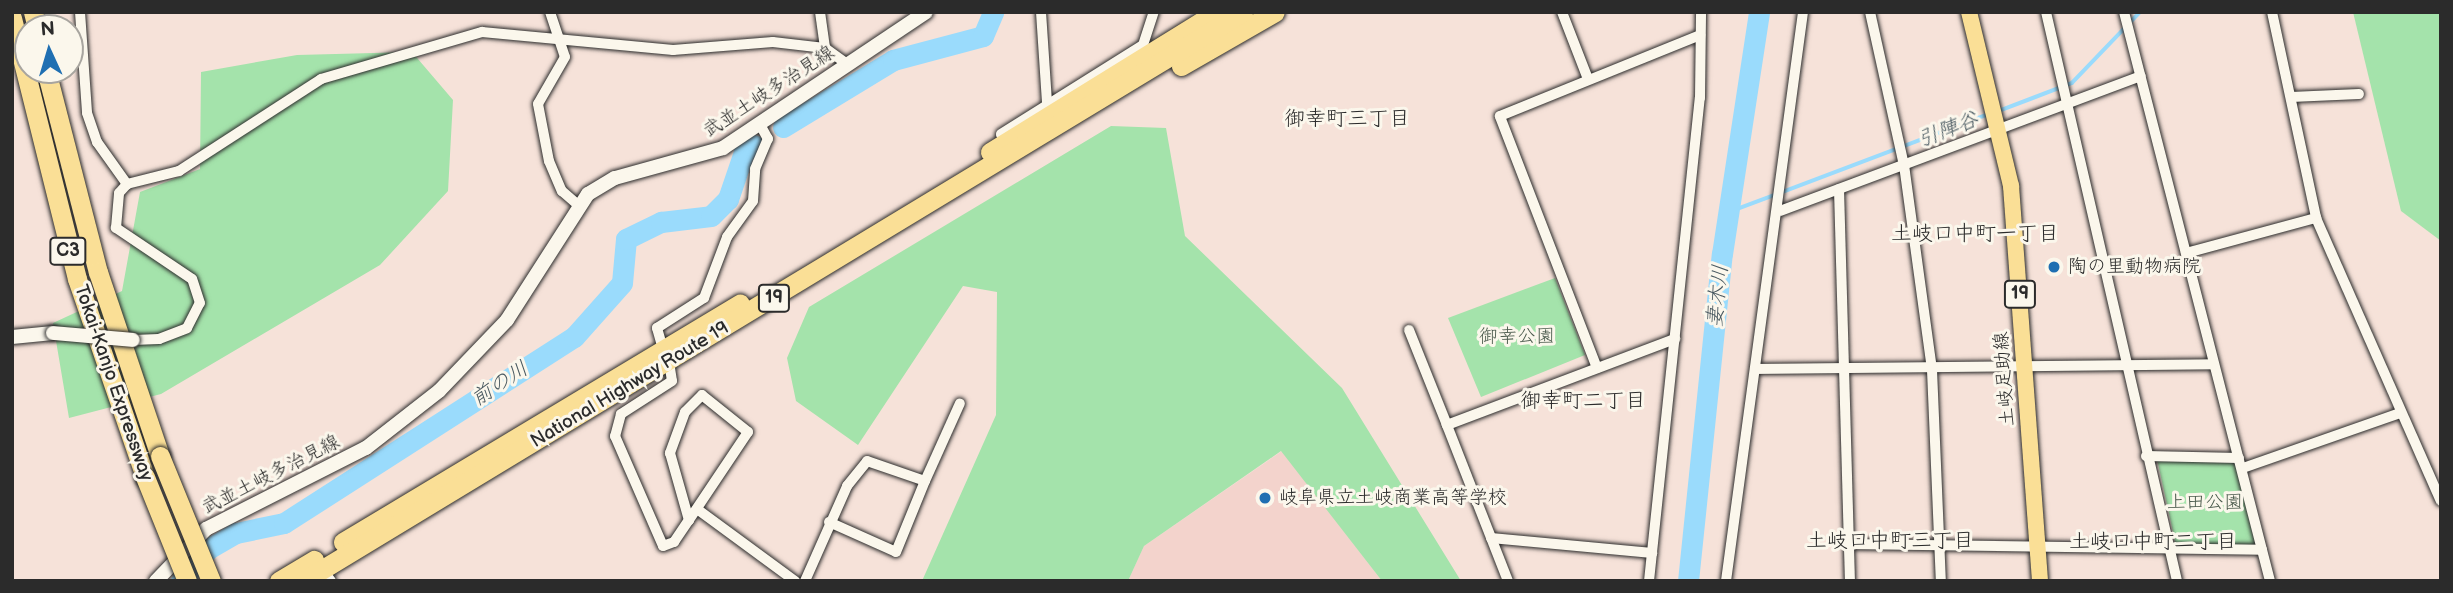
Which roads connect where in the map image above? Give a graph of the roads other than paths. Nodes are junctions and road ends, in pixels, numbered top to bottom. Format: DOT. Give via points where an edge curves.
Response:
graph roads {
  1 [pos="80,12"];
  2 [pos="550,12"];
  3 [pos="820,12"];
  4 [pos="926,12"];
  5 [pos="1041,12"];
  6 [pos="1153,12"];
  7 [pos="1217,12"];
  8 [pos="1243,12"];
  9 [pos="1275,12"];
  10 [pos="1562,12"];
  11 [pos="1702,12"];
  12 [pos="1803,12"];
  13 [pos="1870,12"];
  14 [pos="1969,12"];
  15 [pos="2046,12"];
  16 [pos="2124,12"];
  17 [pos="2272,12"];
  18 [pos="12,18"];
  19 [pos="1700,35"];
  20 [pos="561,41"];
  21 [pos="825,48"];
  22 [pos="847,64"];
  23 [pos="2141,76"];
  24 [pos="1588,79"];
  25 [pos="50,84"];
  26 [pos="2359,94"];
  27 [pos="2291,97"];
  28 [pos="1106,98"];
  29 [pos="1047,103"];
  30 [pos="2066,104"];
  31 [pos="759,123"];
  32 [pos="2002,129"];
  33 [pos="1004,143"];
  34 [pos="1904,165"];
  35 [pos="127,184"];
  36 [pos="1839,189"];
  37 [pos="578,205"];
  38 [pos="1780,211"];
  39 [pos="2316,218"];
  40 [pos="2186,253"];
  41 [pos="1409,330"];
  42 [pos="12,337"];
  43 [pos="134,340"];
  44 [pos="1675,340"];
  45 [pos="666,355"];
  46 [pos="2212,365"];
  47 [pos="1597,368"];
  48 [pos="2124,368"];
  49 [pos="1757,369"];
  50 [pos="1843,370"];
  51 [pos="1931,370"];
  52 [pos="2026,371"];
  53 [pos="960,403"];
  54 [pos="2400,413"];
  55 [pos="1447,425"];
  56 [pos="2146,456"];
  57 [pos="2239,458"];
  58 [pos="2243,468"];
  59 [pos="925,481"];
  60 [pos="2440,498"];
  61 [pos="696,509"];
  62 [pos="690,520"];
  63 [pos="829,522"];
  64 [pos="1491,538"];
  65 [pos="1849,544"];
  66 [pos="1939,549"];
  67 [pos="2167,549"];
  68 [pos="2038,550"];
  69 [pos="2262,550"];
  70 [pos="1651,553"];
  71 [pos="326,575"];
  72 [pos="156,581"];
  73 [pos="187,581"];
  74 [pos="211,581"];
  75 [pos="279,581"];
  76 [pos="303,581"];
  77 [pos="795,581"];
  78 [pos="805,581"];
  79 [pos="1508,581"];
  80 [pos="1649,581"];
  81 [pos="1726,581"];
  82 [pos="1850,581"];
  83 [pos="1941,581"];
  84 [pos="2040,581"];
  85 [pos="2177,581"];
  86 [pos="2270,581"];
  1 -- 35 [label="street" via="87,113 96,142"];
  2 -- 20 [label="street"];
  3 -- 21 [label="street"];
  4 -- 22 [label="main road, 武並土岐多治見線"];
  5 -- 29 [label="street"];
  6 -- 29 [label="street" via="1143,45"];
  7 -- 33 [label="highway, National Highway Route 19 / 19"];
  8 -- 28 [label="highway, National Highway Route 19 / 19"];
  9 -- 28 [label="highway" via="1158,78"];
  10 -- 24 [label="street"];
  11 -- 19 [label="street"];
  12 -- 38 [label="street"];
  13 -- 34 [label="street"];
  14 -- 32 [label="main road, 土岐足助線 / 19"];
  15 -- 30 [label="street"];
  16 -- 23 [label="street"];
  17 -- 27 [label="street"];
  18 -- 73 [label="highway, Tokai-Kanjo Expressway / C3, bridge" via="77,279 145,477"];
  19 -- 24 [label="street"];
  19 -- 44 [label="street" via="1700,98"];
  20 -- 21 [label="street" via="673,50 748,43"];
  20 -- 35 [label="street" via="482,32 333,74 168,177"];
  20 -- 37 [label="street" via="565,57 538,104 549,161 562,191"];
  21 -- 22 [label="street"];
  22 -- 31 [label="main road, 武並土岐多治見線"];
  23 -- 30 [label="street"];
  23 -- 40 [label="street"];
  24 -- 47 [label="street" via="1500,116"];
  25 -- 74 [label="highway, Tokai-Kanjo Expressway / C3, bridge" via="98,272 160,456"];
  26 -- 27 [label="street"];
  27 -- 39 [label="street"];
  28 -- 45 [label="highway, National Highway Route 19 / 19"];
  29 -- 33 [label="street" via="1000,134"];
  30 -- 32 [label="street"];
  30 -- 48 [label="street"];
  31 -- 37 [label="main road, 武並土岐多治見線" via="701,159 615,178"];
  31 -- 45 [label="street" via="768,139 755,169 753,201 727,237 704,298 657,328"];
  32 -- 34 [label="street"];
  32 -- 52 [label="main road, 土岐足助線 / 19"];
  33 -- 45 [label="highway, National Highway Route 19 / 19"];
  34 -- 36 [label="street"];
  34 -- 51 [label="street"];
  35 -- 43 [label="street" via="115,205 116,229 192,279 200,303 187,328 159,340"];
  36 -- 38 [label="street"];
  36 -- 50 [label="street"];
  37 -- 72 [label="main road, 武並土岐多治見線" via="507,320 439,391 366,448 206,529"];
  38 -- 49 [label="street"];
  39 -- 40 [label="street"];
  39 -- 54 [label="street"];
  40 -- 46 [label="street"];
  41 -- 55 [label="street"];
  42 -- 43 [label="main road, bridge" via="53,333"];
  44 -- 47 [label="street"];
  44 -- 70 [label="street"];
  45 -- 62 [label="street" via="669,385 621,414 615,436 660,543 674,542"];
  45 -- 71 [label="highway, National Highway Route 19 / 19"];
  45 -- 75 [label="highway, National Highway Route 19 / 19"];
  46 -- 48 [label="street"];
  46 -- 57 [label="street"];
  47 -- 55 [label="street"];
  48 -- 52 [label="street"];
  48 -- 56 [label="street"];
  49 -- 50 [label="street"];
  49 -- 81 [label="street"];
  50 -- 51 [label="street"];
  50 -- 65 [label="street"];
  51 -- 52 [label="street"];
  51 -- 66 [label="street"];
  52 -- 68 [label="main road, 土岐足助線 / 19"];
  53 -- 59 [label="street"];
  54 -- 58 [label="street"];
  54 -- 60 [label="street"];
  55 -- 64 [label="street"];
  56 -- 57 [label="street"];
  56 -- 67 [label="street"];
  57 -- 58 [label="street"];
  58 -- 69 [label="street"];
  59 -- 63 [label="street" via="867,461"];
  59 -- 63 [label="street" via="896,552"];
  61 -- 62 [label="street"];
  61 -- 62 [label="street" via="748,432 702,395 671,438 671,470"];
  61 -- 77 [label="street"];
  63 -- 78 [label="street"];
  64 -- 70 [label="street"];
  64 -- 79 [label="street"];
  65 -- 66 [label="street"];
  65 -- 82 [label="street"];
  66 -- 68 [label="street"];
  66 -- 83 [label="street"];
  67 -- 68 [label="street"];
  67 -- 69 [label="street"];
  67 -- 85 [label="street"];
  68 -- 84 [label="main road, 土岐足助線 / 19"];
  69 -- 86 [label="street"];
  70 -- 80 [label="street"];
  71 -- 76 [label="highway, National Highway Route 19 / 19"];
}
